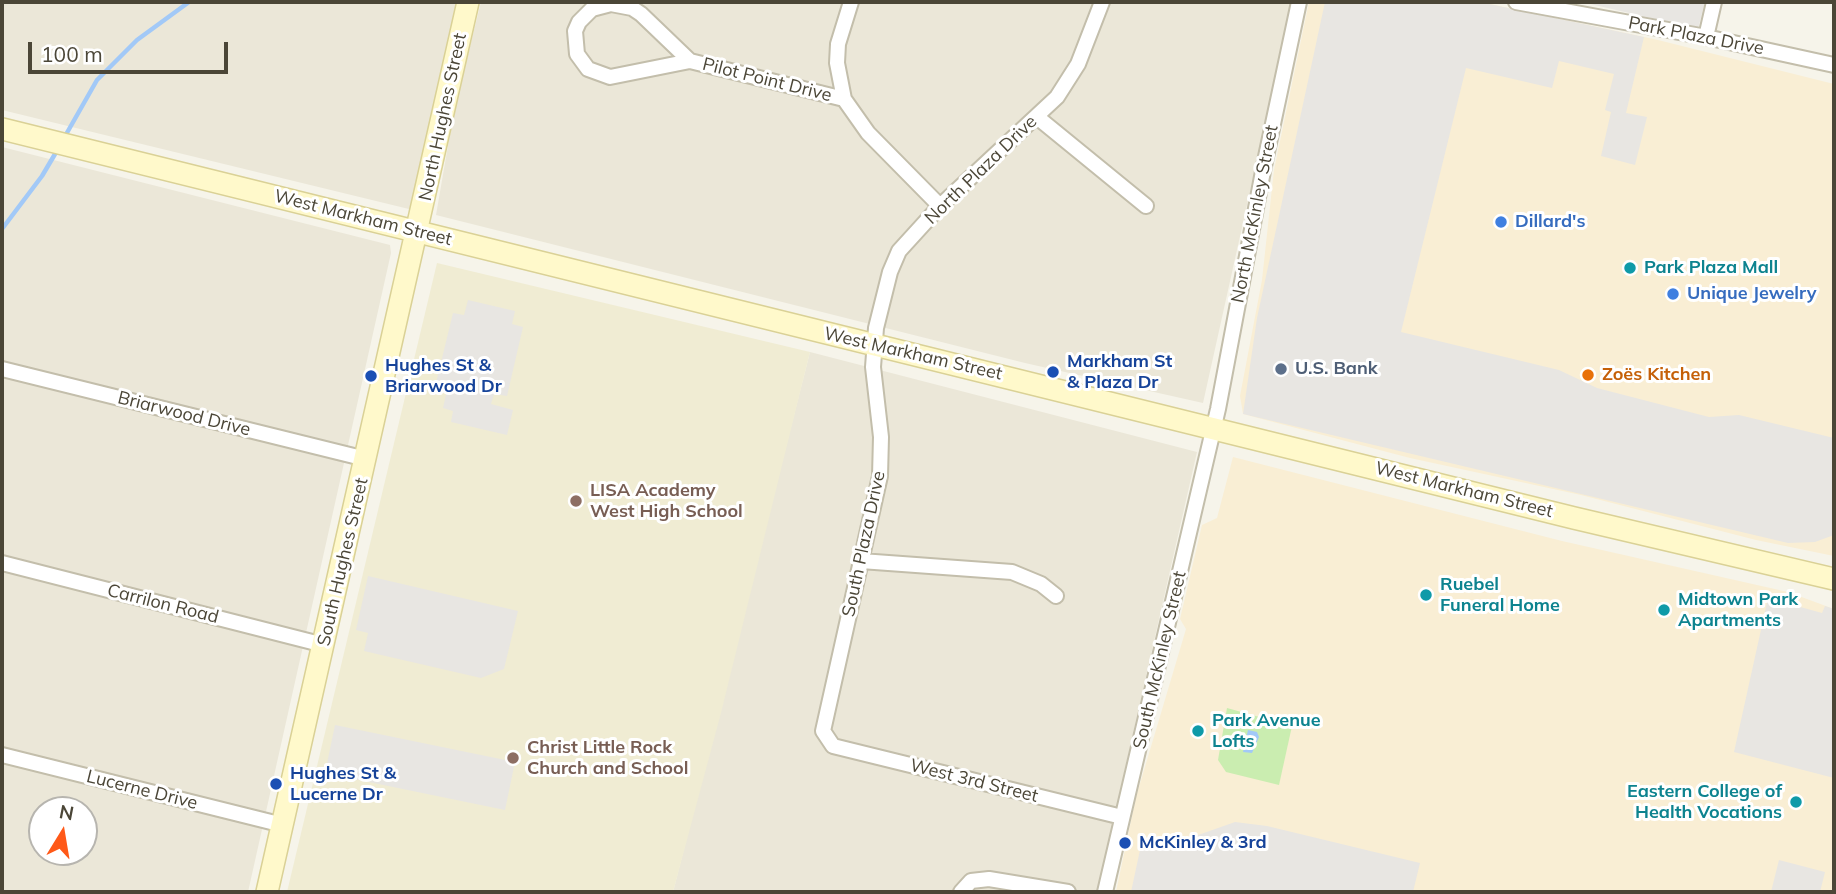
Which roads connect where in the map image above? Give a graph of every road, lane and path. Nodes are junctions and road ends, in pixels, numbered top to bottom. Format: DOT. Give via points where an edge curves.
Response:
graph roads {
  1 [pos="468,2"];
  2 [pos="850,2"];
  3 [pos="1102,2"];
  4 [pos="1299,2"];
  5 [pos="1516,2"];
  6 [pos="1714,2"];
  7 [pos="1706,37"];
  8 [pos="690,61"];
  9 [pos="1834,65"];
  10 [pos="844,99"];
  11 [pos="1037,117"];
  12 [pos="2,128"];
  13 [pos="940,206"];
  14 [pos="1146,206"];
  15 [pos="417,232"];
  16 [pos="874,344"];
  17 [pos="2,369"];
  18 [pos="1214,427"];
  19 [pos="366,459"];
  20 [pos="861,561"];
  21 [pos="2,563"];
  22 [pos="1831,579"];
  23 [pos="1056,596"];
  24 [pos="324,645"];
  25 [pos="827,741"];
  26 [pos="2,755"];
  27 [pos="1122,817"];
  28 [pos="283,825"];
  29 [pos="267,892"];
  30 [pos="961,892"];
  31 [pos="1069,892"];
  32 [pos="1105,892"];
  1 -- 15 [label="main road, North Hughes Street"];
  2 -- 10 [label="street" via="838,44"];
  3 -- 11 [label="street, North Plaza Drive" via="1078,64 1057,97"];
  4 -- 18 [label="street, North McKinley Street"];
  5 -- 7 [label="street, Park Plaza Drive"];
  6 -- 7 [label="street"];
  7 -- 9 [label="street, Park Plaza Drive"];
  8 -- 8 [label="street" via="641,14 622,5 592,9 575,31 577,54 588,69 601,76"];
  8 -- 10 [label="street, Pilot Point Drive"];
  10 -- 13 [label="street" via="868,134"];
  11 -- 13 [label="street, North Plaza Drive"];
  11 -- 14 [label="street"];
  12 -- 15 [label="main road, West Markham Street"];
  13 -- 16 [label="street, North Plaza Drive" via="899,251"];
  15 -- 16 [label="main road, West Markham Street"];
  15 -- 19 [label="main road, South Hughes Street"];
  16 -- 18 [label="main road, West Markham Street"];
  16 -- 20 [label="street, South Plaza Drive" via="873,380 882,457"];
  17 -- 19 [label="street, Briarwood Drive"];
  18 -- 22 [label="main road, West Markham Street"];
  18 -- 27 [label="street, South McKinley Street"];
  19 -- 24 [label="main road, South Hughes Street"];
  20 -- 23 [label="street" via="1012,572"];
  20 -- 25 [label="street, South Plaza Drive" via="827,703 823,731"];
  21 -- 24 [label="street, Carrilon Road"];
  24 -- 28 [label="main road, South Hughes Street"];
  25 -- 27 [label="street, West 3rd Street"];
  26 -- 28 [label="street, Lucerne Drive"];
  27 -- 32 [label="street, South McKinley Street"];
  28 -- 29 [label="main road, South Hughes Street"];
  30 -- 31 [label="street" via="971,881 989,879"];
}
